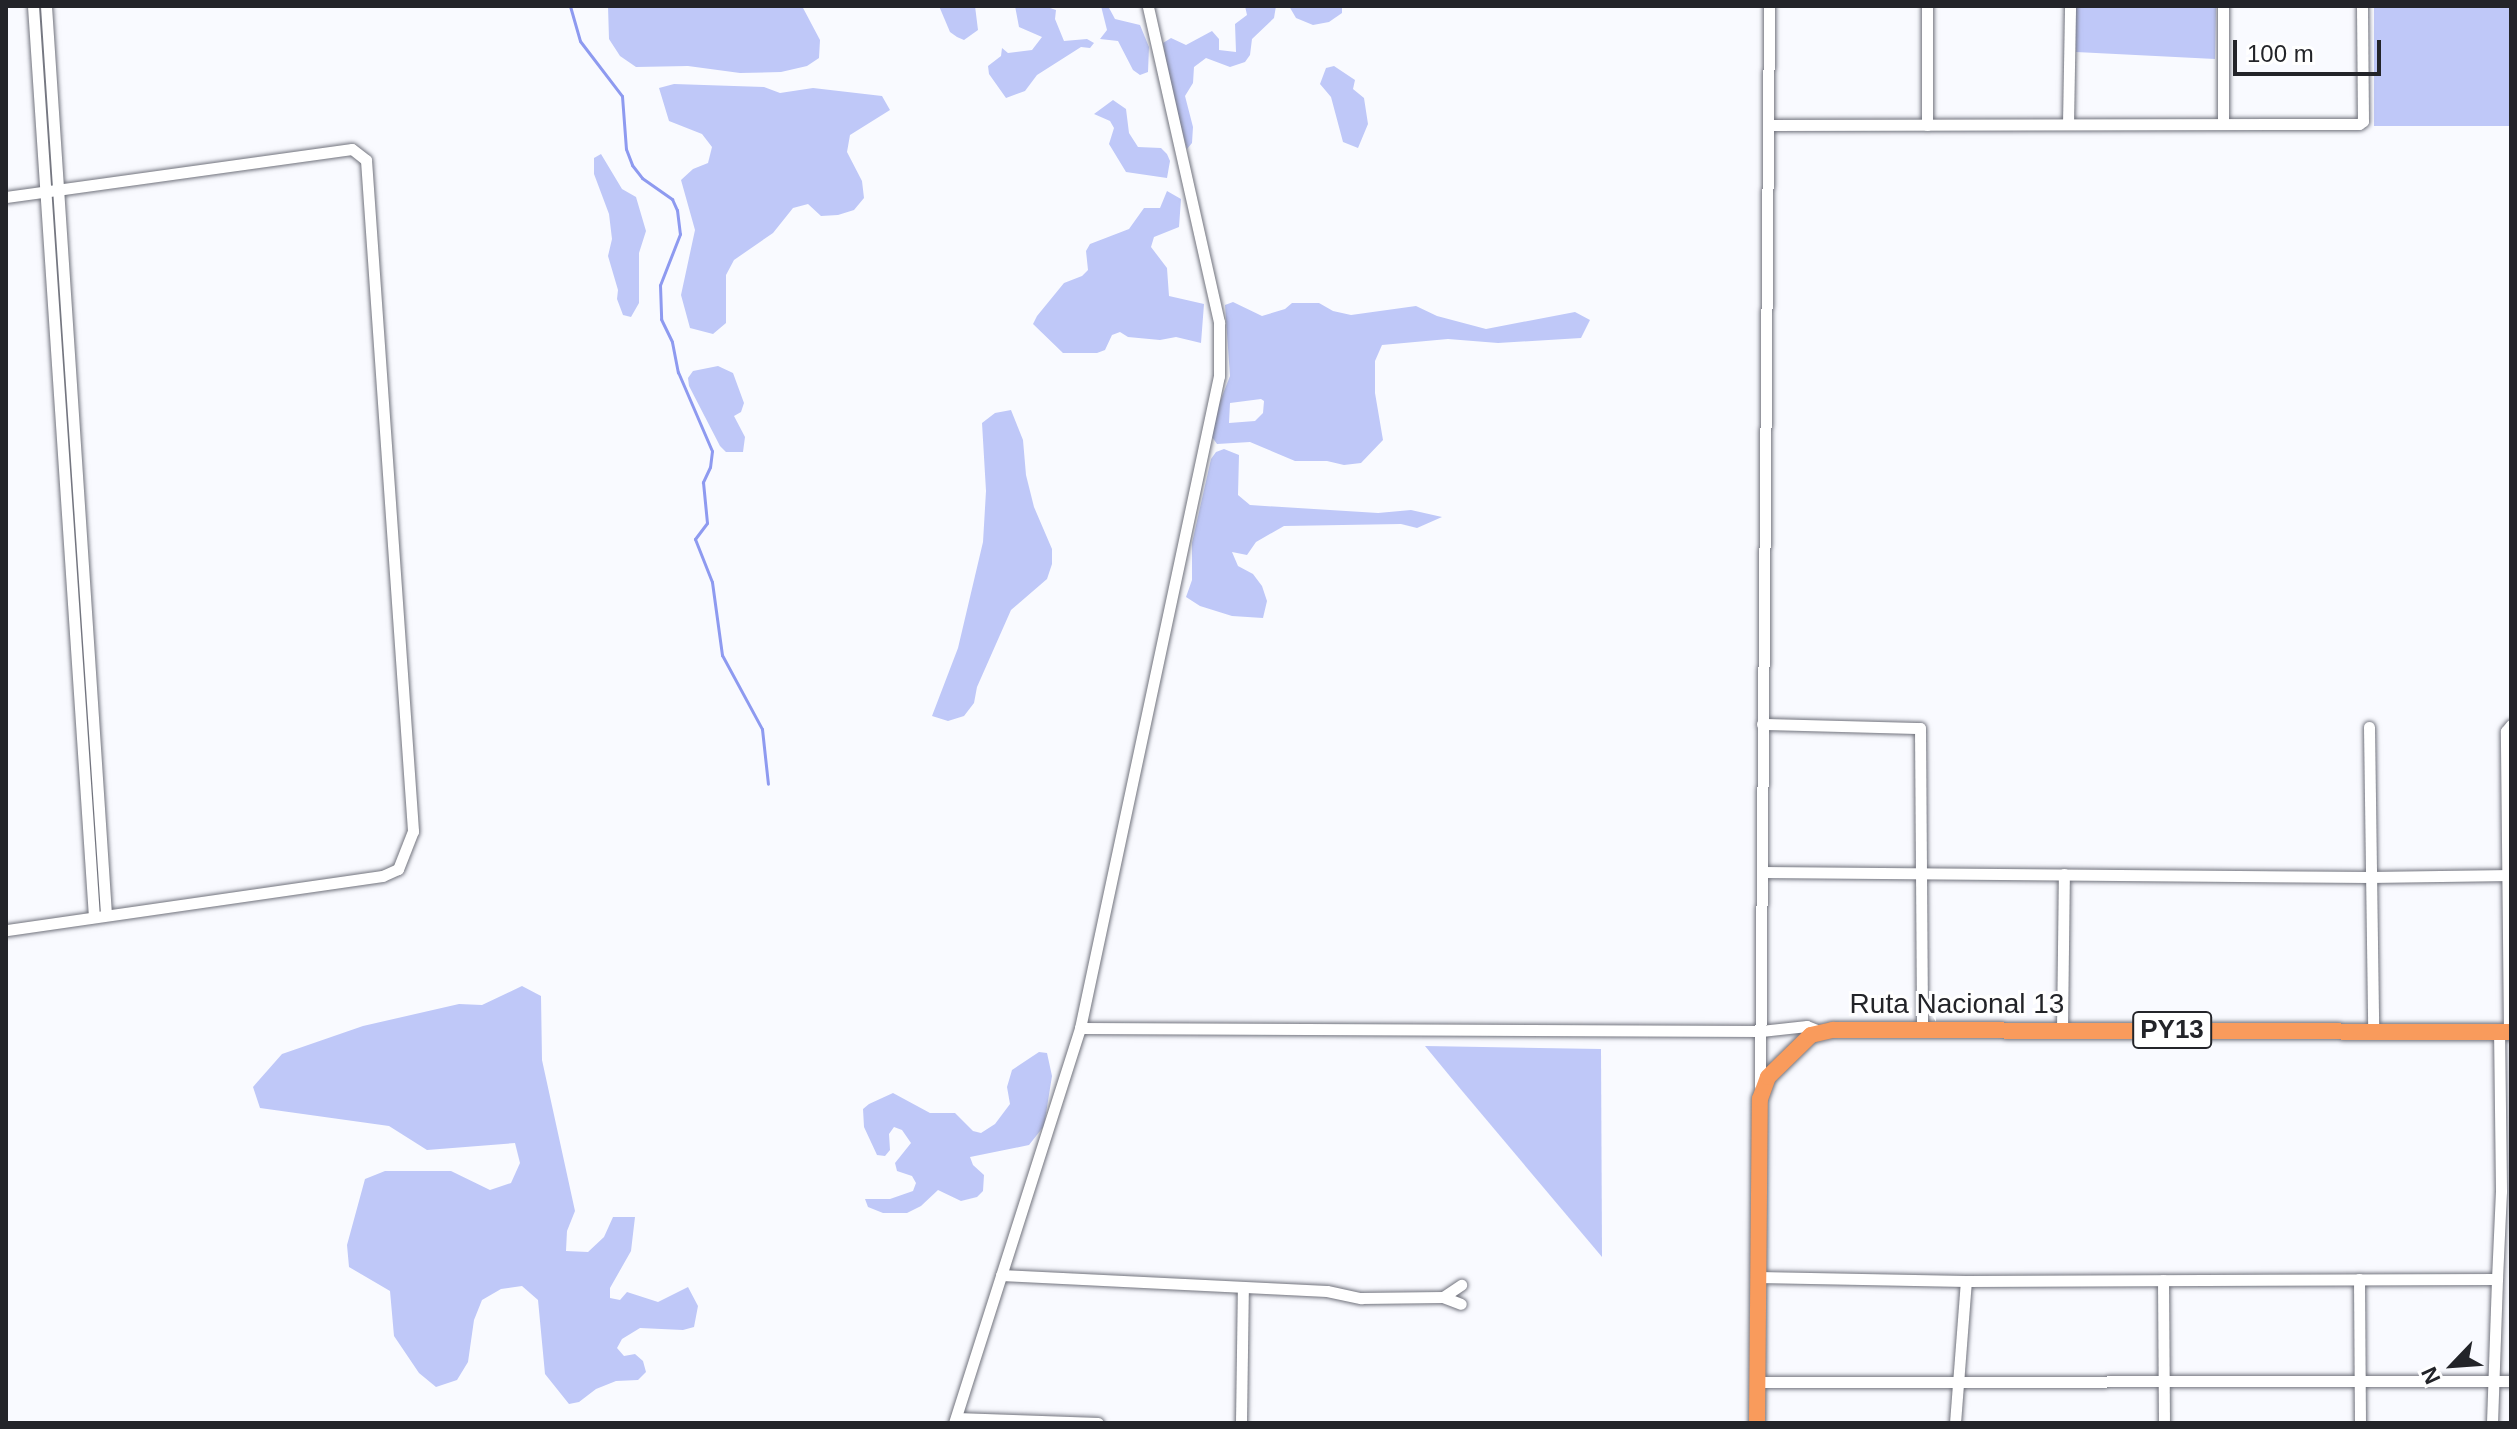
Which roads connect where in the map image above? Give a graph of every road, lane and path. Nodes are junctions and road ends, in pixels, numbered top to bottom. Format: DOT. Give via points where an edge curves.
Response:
graph roads {
  1 [pos="33,6"];
  2 [pos="46,6"];
  3 [pos="1148,6"];
  4 [pos="1769,6"];
  5 [pos="1927,6"];
  6 [pos="2070,6"];
  7 [pos="2223,6"];
  8 [pos="2362,6"];
  9 [pos="2223,123"];
  10 [pos="2068,124"];
  11 [pos="1769,125"];
  12 [pos="1927,125"];
  13 [pos="58,190"];
  14 [pos="45,191"];
  15 [pos="6,197"];
  16 [pos="1762,724"];
  17 [pos="2511,725"];
  18 [pos="2369,727"];
  19 [pos="1762,872"];
  20 [pos="1918,872"];
  21 [pos="2064,874"];
  22 [pos="2510,875"];
  23 [pos="2370,877"];
  24 [pos="100,915"];
  25 [pos="6,930"];
  26 [pos="1080,1028"];
  27 [pos="1922,1030"];
  28 [pos="2062,1030"];
  29 [pos="1761,1031"];
  30 [pos="2373,1031"];
  31 [pos="1823,1032"];
  32 [pos="2506,1032"];
  33 [pos="1760,1099"];
  34 [pos="2506,1191"];
  35 [pos="1001,1275"];
  36 [pos="1758,1277"];
  37 [pos="2359,1279"];
  38 [pos="2497,1279"];
  39 [pos="2163,1280"];
  40 [pos="1966,1281"];
  41 [pos="1461,1285"];
  42 [pos="1243,1287"];
  43 [pos="1443,1297"];
  44 [pos="1461,1304"];
  45 [pos="2493,1380"];
  46 [pos="2163,1381"];
  47 [pos="2360,1381"];
  48 [pos="2511,1381"];
  49 [pos="1757,1382"];
  50 [pos="1956,1383"];
  51 [pos="955,1420"];
  52 [pos="1098,1423"];
  53 [pos="1241,1423"];
  54 [pos="1757,1423"];
  55 [pos="1955,1423"];
  56 [pos="2164,1423"];
  57 [pos="2360,1423"];
  58 [pos="2492,1423"];
  1 -- 14 [label="street"];
  2 -- 13 [label="street"];
  3 -- 26 [label="street" via="1219,322 1219,376"];
  4 -- 11 [label="street"];
  5 -- 12 [label="street"];
  6 -- 10 [label="street"];
  7 -- 9 [label="street"];
  8 -- 9 [label="street" via="2363,121"];
  9 -- 10 [label="street"];
  10 -- 12 [label="street"];
  11 -- 12 [label="street"];
  11 -- 16 [label="street"];
  13 -- 14 [label="street"];
  13 -- 24 [label="street"];
  13 -- 24 [label="street" via="352,149 361,153 370,171 413,831 398,869 382,876"];
  14 -- 15 [label="street"];
  14 -- 24 [label="street"];
  16 -- 19 [label="street"];
  16 -- 20 [label="street" via="1920,728"];
  17 -- 22 [label="street" via="2506,731"];
  18 -- 23 [label="street"];
  19 -- 20 [label="street"];
  19 -- 29 [label="street"];
  20 -- 21 [label="street"];
  20 -- 27 [label="street"];
  21 -- 23 [label="street"];
  21 -- 28 [label="street"];
  22 -- 23 [label="street"];
  22 -- 32 [label="street"];
  23 -- 30 [label="street"];
  24 -- 25 [label="street"];
  26 -- 29 [label="street"];
  26 -- 35 [label="street"];
  27 -- 28 [label="highway, Ruta Nacional 13 / PY13"];
  27 -- 31 [label="highway, Ruta Nacional 13 / PY13"];
  28 -- 30 [label="highway, Ruta Nacional 13 / PY13"];
  29 -- 31 [label="street" via="1807,1026"];
  29 -- 33 [label="street"];
  30 -- 32 [label="highway, Ruta Nacional 13 / PY13"];
  31 -- 33 [label="highway, Ruta Nacional 13" via="1811,1035 1781,1061"];
  32 -- 34 [label="street"];
  33 -- 36 [label="highway, Ruta Nacional 13"];
  34 -- 38 [label="street"];
  35 -- 42 [label="street"];
  35 -- 51 [label="street"];
  36 -- 40 [label="street"];
  36 -- 49 [label="highway, Ruta Nacional 13"];
  37 -- 38 [label="street"];
  37 -- 39 [label="street"];
  37 -- 47 [label="street"];
  38 -- 45 [label="street"];
  39 -- 40 [label="street"];
  39 -- 46 [label="street"];
  40 -- 50 [label="street"];
  41 -- 43 [label="street"];
  42 -- 43 [label="street" via="1361,1298"];
  42 -- 53 [label="street"];
  43 -- 44 [label="street"];
  45 -- 47 [label="street"];
  45 -- 48 [label="street"];
  45 -- 58 [label="street"];
  46 -- 47 [label="street"];
  46 -- 50 [label="street"];
  46 -- 56 [label="street"];
  47 -- 57 [label="street"];
  49 -- 50 [label="street"];
  49 -- 54 [label="highway, Ruta Nacional 13"];
  50 -- 55 [label="street"];
  51 -- 52 [label="street"];
}
